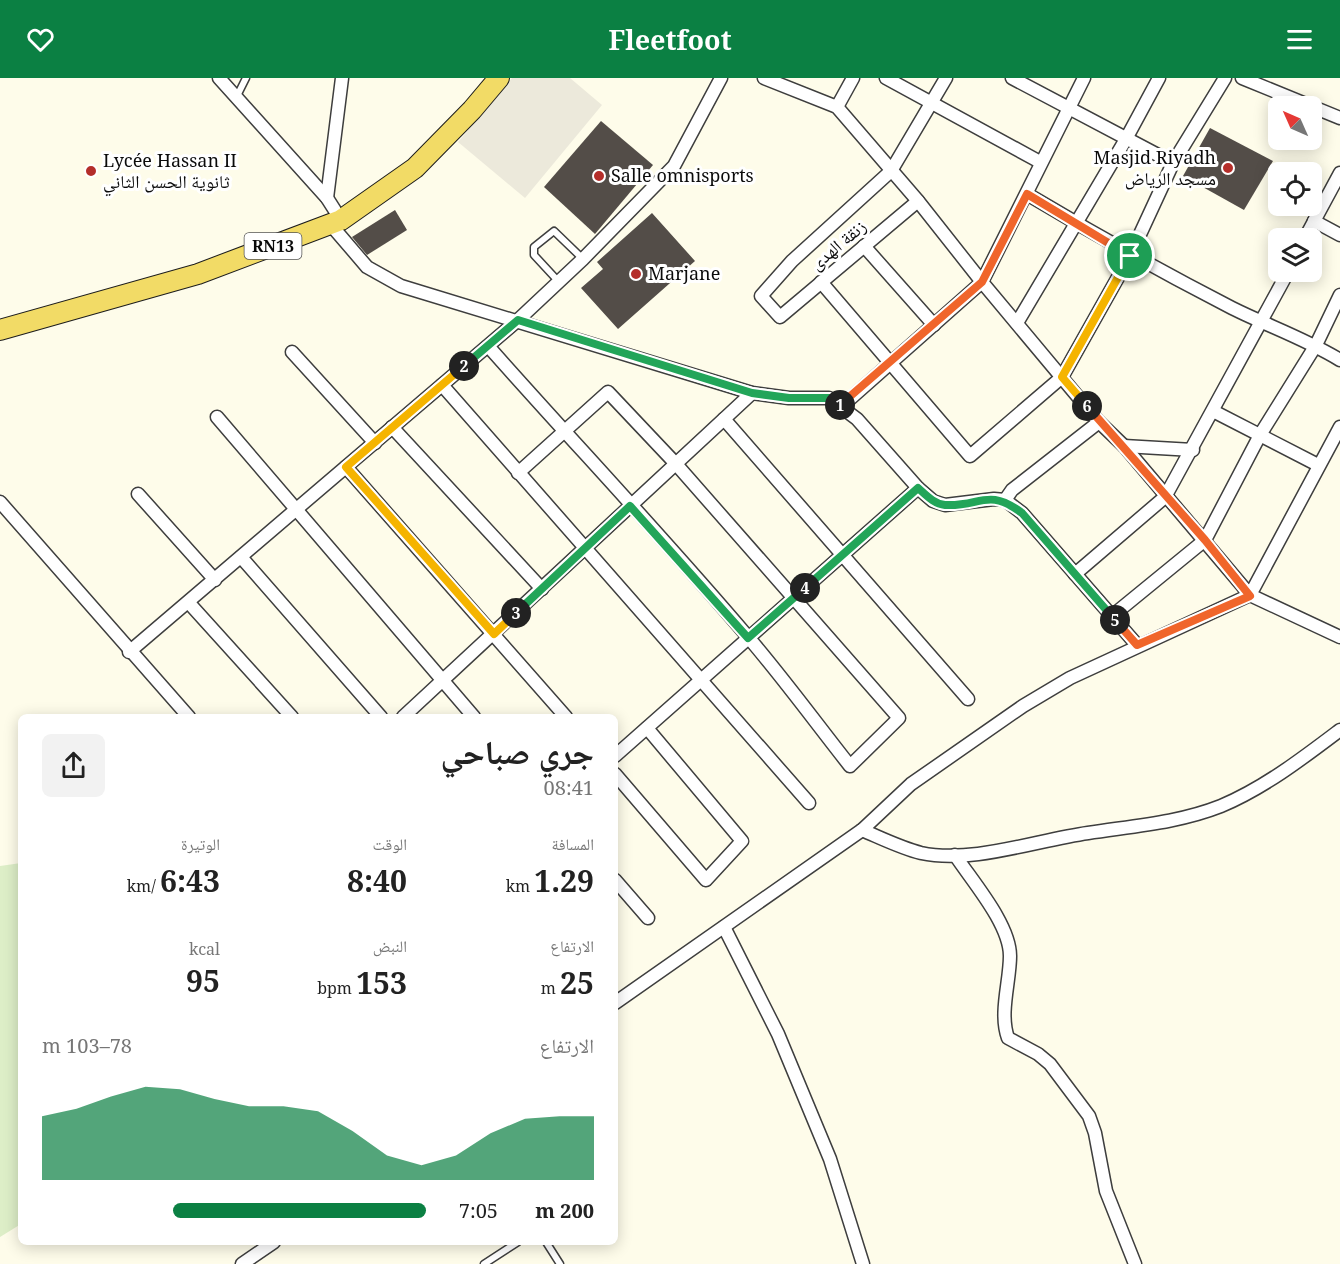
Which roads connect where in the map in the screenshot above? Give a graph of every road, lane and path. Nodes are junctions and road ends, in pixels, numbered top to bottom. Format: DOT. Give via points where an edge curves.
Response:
graph roads {
  1 [pos="219,78"];
  2 [pos="246,78"];
  3 [pos="342,78"];
  4 [pos="499,78"];
  5 [pos="721,78"];
  6 [pos="764,78"];
  7 [pos="853,78"];
  8 [pos="886,78"];
  9 [pos="946,78"];
  10 [pos="1012,78"];
  11 [pos="1084,78"];
  12 [pos="1159,78"];
  13 [pos="1225,78"];
  14 [pos="1242,78"];
  15 [pos="237,96"];
  16 [pos="932,104"];
  17 [pos="837,107"];
  18 [pos="1068,109"];
  19 [pos="1340,118"];
  20 [pos="1126,139"];
  21 [pos="1040,162"];
  22 [pos="1173,163"];
  23 [pos="891,171"];
  24 [pos="1340,173"];
  25 [pos="1027,194"];
  26 [pos="327,198"];
  27 [pos="918,201"];
  28 [pos="1314,221"];
  29 [pos="336,223"];
  30 [pos="1076,223"];
  31 [pos="1310,228"];
  32 [pos="1340,235"];
  33 [pos="864,246"];
  34 [pos="1130,256"];
  35 [pos="583,259"];
  36 [pos="558,282"];
  37 [pos="821,282"];
  38 [pos="982,282"];
  39 [pos="1283,282"];
  40 [pos="1340,295"];
  41 [pos="518,320"];
  42 [pos="1017,323"];
  43 [pos="1262,323"];
  44 [pos="934,325"];
  45 [pos="0,330"];
  46 [pos="1316,345"];
  47 [pos="488,346"];
  48 [pos="292,352"];
  49 [pos="1340,360"];
  50 [pos="891,364"];
  51 [pos="1062,377"];
  52 [pos="442,385"];
  53 [pos="752,393"];
  54 [pos="842,406"];
  55 [pos="1213,411"];
  56 [pos="217,417"];
  57 [pos="724,419"];
  58 [pos="1099,422"];
  59 [pos="393,427"];
  60 [pos="1340,427"];
  61 [pos="563,431"];
  62 [pos="1260,435"];
  63 [pos="375,442"];
  64 [pos="1124,446"];
  65 [pos="1192,450"];
  66 [pos="676,464"];
  67 [pos="1318,465"];
  68 [pos="346,467"];
  69 [pos="518,473"];
  70 [pos="918,488"];
  71 [pos="138,494"];
  72 [pos="1165,497"];
  73 [pos="1005,500"];
  74 [pos="0,502"];
  75 [pos="630,506"];
  76 [pos="296,510"];
  77 [pos="1205,540"];
  78 [pos="585,549"];
  79 [pos="842,554"];
  80 [pos="242,557"];
  81 [pos="1075,574"];
  82 [pos="215,580"];
  83 [pos="542,589"];
  84 [pos="1250,596"];
  85 [pos="793,598"];
  86 [pos="189,603"];
  87 [pos="1112,616"];
  88 [pos="494,634"];
  89 [pos="1340,637"];
  90 [pos="748,638"];
  91 [pos="1137,645"];
  92 [pos="129,652"];
  93 [pos="700,680"];
  94 [pos="443,681"];
  95 [pos="968,699"];
  96 [pos="186,714"];
  97 [pos="289,714"];
  98 [pos="378,714"];
  99 [pos="406,714"];
  100 [pos="471,714"];
  101 [pos="563,714"];
  102 [pos="647,728"];
  103 [pos="1340,730"];
  104 [pos="618,753"];
  105 [pos="618,777"];
  106 [pos="808,803"];
  107 [pos="862,830"];
  108 [pos="955,855"];
  109 [pos="618,883"];
  110 [pos="648,918"];
  111 [pos="724,927"];
  112 [pos="618,1001"];
  113 [pos="270,1245"];
  114 [pos="513,1245"];
  115 [pos="548,1245"];
  116 [pos="242,1264"];
  117 [pos="484,1264"];
  118 [pos="560,1264"];
  119 [pos="863,1264"];
  120 [pos="1135,1264"];
  1 -- 15 [label="street"];
  2 -- 15 [label="lane"];
  3 -- 26 [label="street"];
  4 -- 29 [label="main road, RN13" via="415,168"];
  5 -- 35 [label="street" via="674,166"];
  6 -- 17 [label="street"];
  7 -- 17 [label="street"];
  8 -- 16 [label="street"];
  9 -- 16 [label="street"];
  10 -- 18 [label="street"];
  11 -- 18 [label="street"];
  12 -- 20 [label="street"];
  13 -- 22 [label="street"];
  14 -- 19 [label="street"];
  15 -- 26 [label="street"];
  16 -- 21 [label="street"];
  16 -- 23 [label="street"];
  17 -- 23 [label="street"];
  18 -- 20 [label="street"];
  18 -- 21 [label="street"];
  20 -- 22 [label="street"];
  20 -- 30 [label="street"];
  21 -- 25 [label="street"];
  22 -- 34 [label="street"];
  23 -- 27 [label="street"];
  23 -- 37 [label="street, زنقة الهدى" via="792,261 761,296 780,317"];
  24 -- 28 [label="street"];
  25 -- 30 [label="street"];
  25 -- 38 [label="street"];
  26 -- 29 [label="street"];
  27 -- 33 [label="street, زنقة الهدى"];
  27 -- 38 [label="street"];
  28 -- 31 [label="street"];
  28 -- 32 [label="street"];
  29 -- 41 [label="street" via="367,267 386,279"];
  29 -- 45 [label="main road, RN13" via="198,274"];
  30 -- 34 [label="street"];
  30 -- 42 [label="street"];
  33 -- 37 [label="street, زنقة الهدى"];
  33 -- 44 [label="street"];
  34 -- 43 [label="street"];
  34 -- 51 [label="street"];
  35 -- 36 [label="street"];
  35 -- 36 [label="lane" via="557,232 542,239 533,251"];
  36 -- 41 [label="street"];
  37 -- 50 [label="street"];
  38 -- 42 [label="street"];
  38 -- 44 [label="street"];
  39 -- 43 [label="street"];
  40 -- 46 [label="street"];
  41 -- 47 [label="street"];
  41 -- 53 [label="street"];
  42 -- 51 [label="street"];
  43 -- 46 [label="street"];
  43 -- 55 [label="street"];
  44 -- 50 [label="street"];
  46 -- 49 [label="street"];
  46 -- 62 [label="street"];
  47 -- 52 [label="street"];
  47 -- 61 [label="street"];
  48 -- 63 [label="street"];
  50 -- 51 [label="street" via="970,456"];
  50 -- 54 [label="street"];
  51 -- 58 [label="street"];
  52 -- 59 [label="street"];
  52 -- 69 [label="street"];
  53 -- 54 [label="street" via="829,398"];
  53 -- 57 [label="street"];
  54 -- 70 [label="street"];
  55 -- 62 [label="street"];
  55 -- 65 [label="street"];
  56 -- 76 [label="street"];
  57 -- 66 [label="street"];
  57 -- 79 [label="street"];
  58 -- 64 [label="street"];
  58 -- 73 [label="street" via="1012,490"];
  59 -- 63 [label="street"];
  59 -- 83 [label="street"];
  60 -- 67 [label="street"];
  61 -- 66 [label="street" via="608,392"];
  61 -- 69 [label="street"];
  61 -- 75 [label="street"];
  62 -- 67 [label="street"];
  62 -- 77 [label="street"];
  63 -- 68 [label="street"];
  64 -- 65 [label="street"];
  64 -- 72 [label="street"];
  65 -- 72 [label="street"];
  66 -- 75 [label="street"];
  66 -- 85 [label="street"];
  67 -- 84 [label="street"];
  68 -- 76 [label="street"];
  68 -- 88 [label="street"];
  69 -- 78 [label="street"];
  70 -- 73 [label="street" via="933,501 945,505"];
  70 -- 79 [label="street"];
  71 -- 82 [label="street"];
  72 -- 77 [label="street"];
  72 -- 81 [label="street"];
  73 -- 81 [label="street" via="1022,513"];
  74 -- 92 [label="street"];
  75 -- 78 [label="street"];
  75 -- 90 [label="street"];
  76 -- 80 [label="street"];
  76 -- 94 [label="street"];
  77 -- 84 [label="street"];
  77 -- 87 [label="street"];
  78 -- 83 [label="street"];
  78 -- 93 [label="street"];
  79 -- 85 [label="street"];
  79 -- 95 [label="street"];
  80 -- 82 [label="street"];
  80 -- 98 [label="street"];
  81 -- 87 [label="street"];
  82 -- 86 [label="street"];
  83 -- 88 [label="street"];
  84 -- 89 [label="street"];
  84 -- 91 [label="street"];
  85 -- 90 [label="street"];
  85 -- 90 [label="street" via="899,718 850,766"];
  86 -- 92 [label="street"];
  86 -- 97 [label="street"];
  87 -- 91 [label="street"];
  88 -- 94 [label="street"];
  88 -- 101 [label="street"];
  90 -- 93 [label="street"];
  91 -- 107 [label="street" via="1023,706 911,784"];
  92 -- 96 [label="street"];
  93 -- 102 [label="street"];
  93 -- 106 [label="street"];
  94 -- 99 [label="street"];
  94 -- 100 [label="street"];
  102 -- 104 [label="street"];
  102 -- 105 [label="street" via="742,841 706,879"];
  103 -- 108 [label="street" via="1261,786 1190,817"];
  107 -- 108 [label="street" via="922,853"];
  107 -- 111 [label="street"];
  108 -- 120 [label="street" via="1008,942 1008,1038 1050,1064 1089,1116 1104,1183"];
  109 -- 110 [label="street"];
  111 -- 112 [label="street"];
  111 -- 119 [label="street" via="778,1034 830,1160"];
  113 -- 116 [label="street"];
  114 -- 117 [label="lane"];
  115 -- 118 [label="lane"];
}
